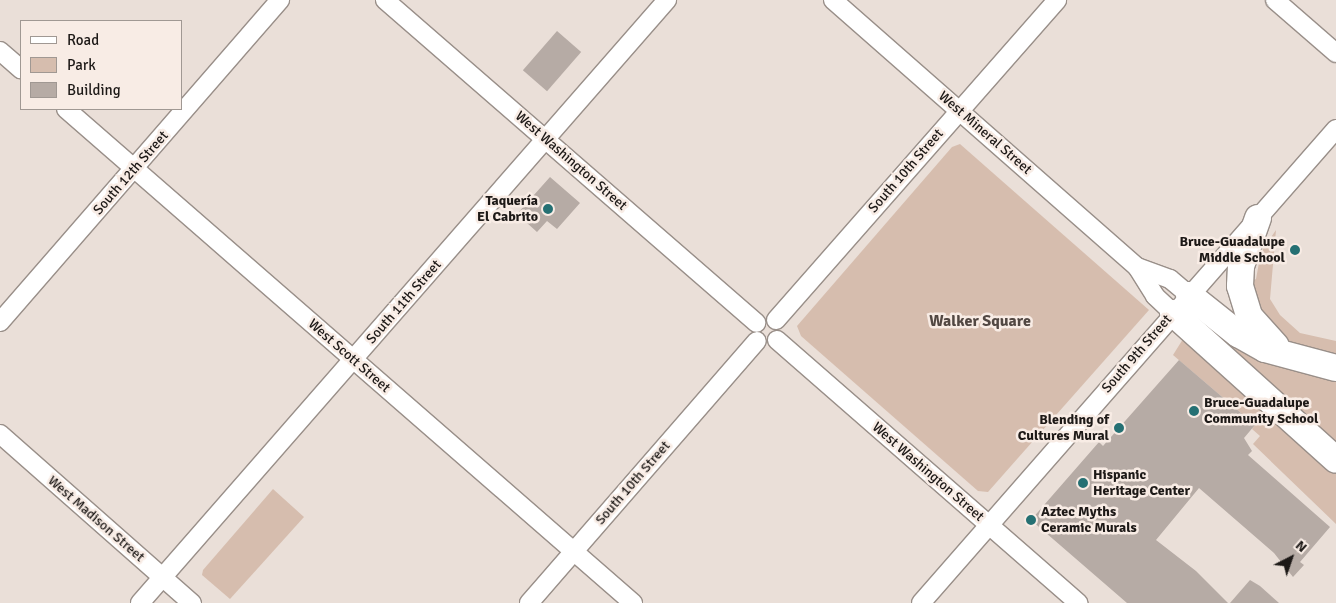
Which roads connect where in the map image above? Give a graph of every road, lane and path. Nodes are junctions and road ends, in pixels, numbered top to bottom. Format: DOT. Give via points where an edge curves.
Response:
graph roads {
  1 [pos="280,0"];
  2 [pos="385,0"];
  3 [pos="667,0"];
  4 [pos="832,0"];
  5 [pos="1057,0"];
  6 [pos="1275,0"];
  7 [pos="0,51"];
  8 [pos="1336,53"];
  9 [pos="20,68"];
  10 [pos="67,110"];
  11 [pos="960,111"];
  12 [pos="1336,128"];
  13 [pos="547,138"];
  14 [pos="134,169"];
  15 [pos="1258,218"];
  16 [pos="1181,304"];
  17 [pos="776,320"];
  18 [pos="0,322"];
  19 [pos="756,323"];
  20 [pos="777,340"];
  21 [pos="757,341"];
  22 [pos="1291,357"];
  23 [pos="353,359"];
  24 [pos="1336,368"];
  25 [pos="0,434"];
  26 [pos="1336,460"];
  27 [pos="987,524"];
  28 [pos="573,551"];
  29 [pos="162,577"];
  30 [pos="140,603"];
  31 [pos="192,603"];
  32 [pos="529,603"];
  33 [pos="633,603"];
  34 [pos="921,603"];
  35 [pos="1079,603"];
  1 -- 14 [label="street, South 12th Street"];
  2 -- 13 [label="street, West Washington Street"];
  3 -- 13 [label="street, South 11th Street"];
  4 -- 11 [label="street, West Mineral Street"];
  5 -- 11 [label="street, South 10th Street"];
  6 -- 8 [label="street"];
  7 -- 9 [label="street"];
  10 -- 14 [label="street, West Scott Street"];
  11 -- 16 [label="street, West Mineral Street" via="1137,267 1170,279"];
  11 -- 17 [label="street, South 10th Street"];
  12 -- 15 [label="street, South 9th Street"];
  13 -- 19 [label="street, West Washington Street"];
  13 -- 23 [label="street, South 11th Street"];
  14 -- 18 [label="street, South 12th Street"];
  14 -- 23 [label="street, West Scott Street"];
  15 -- 16 [label="street, South 9th Street"];
  15 -- 22 [label="highway" via="1240,266 1240,286 1249,316 1259,331"];
  16 -- 22 [label="highway" via="1265,349"];
  16 -- 26 [label="highway"];
  16 -- 27 [label="street, South 9th Street"];
  17 -- 19 [label="street" via="763,318"];
  17 -- 20 [label="street" via="781,333"];
  19 -- 21 [label="street" via="753,334"];
  20 -- 21 [label="street" via="765,344"];
  20 -- 27 [label="street, West Washington Street"];
  21 -- 28 [label="street, South 10th Street"];
  22 -- 24 [label="highway"];
  23 -- 28 [label="street, West Scott Street"];
  23 -- 29 [label="street, South 11th Street"];
  25 -- 29 [label="street, West Madison Street"];
  27 -- 34 [label="street, South 9th Street"];
  27 -- 35 [label="street, West Washington Street"];
  28 -- 32 [label="street, South 10th Street"];
  28 -- 33 [label="street, West Scott Street"];
  29 -- 30 [label="street, South 11th Street"];
  29 -- 31 [label="street, West Madison Street"];
}
